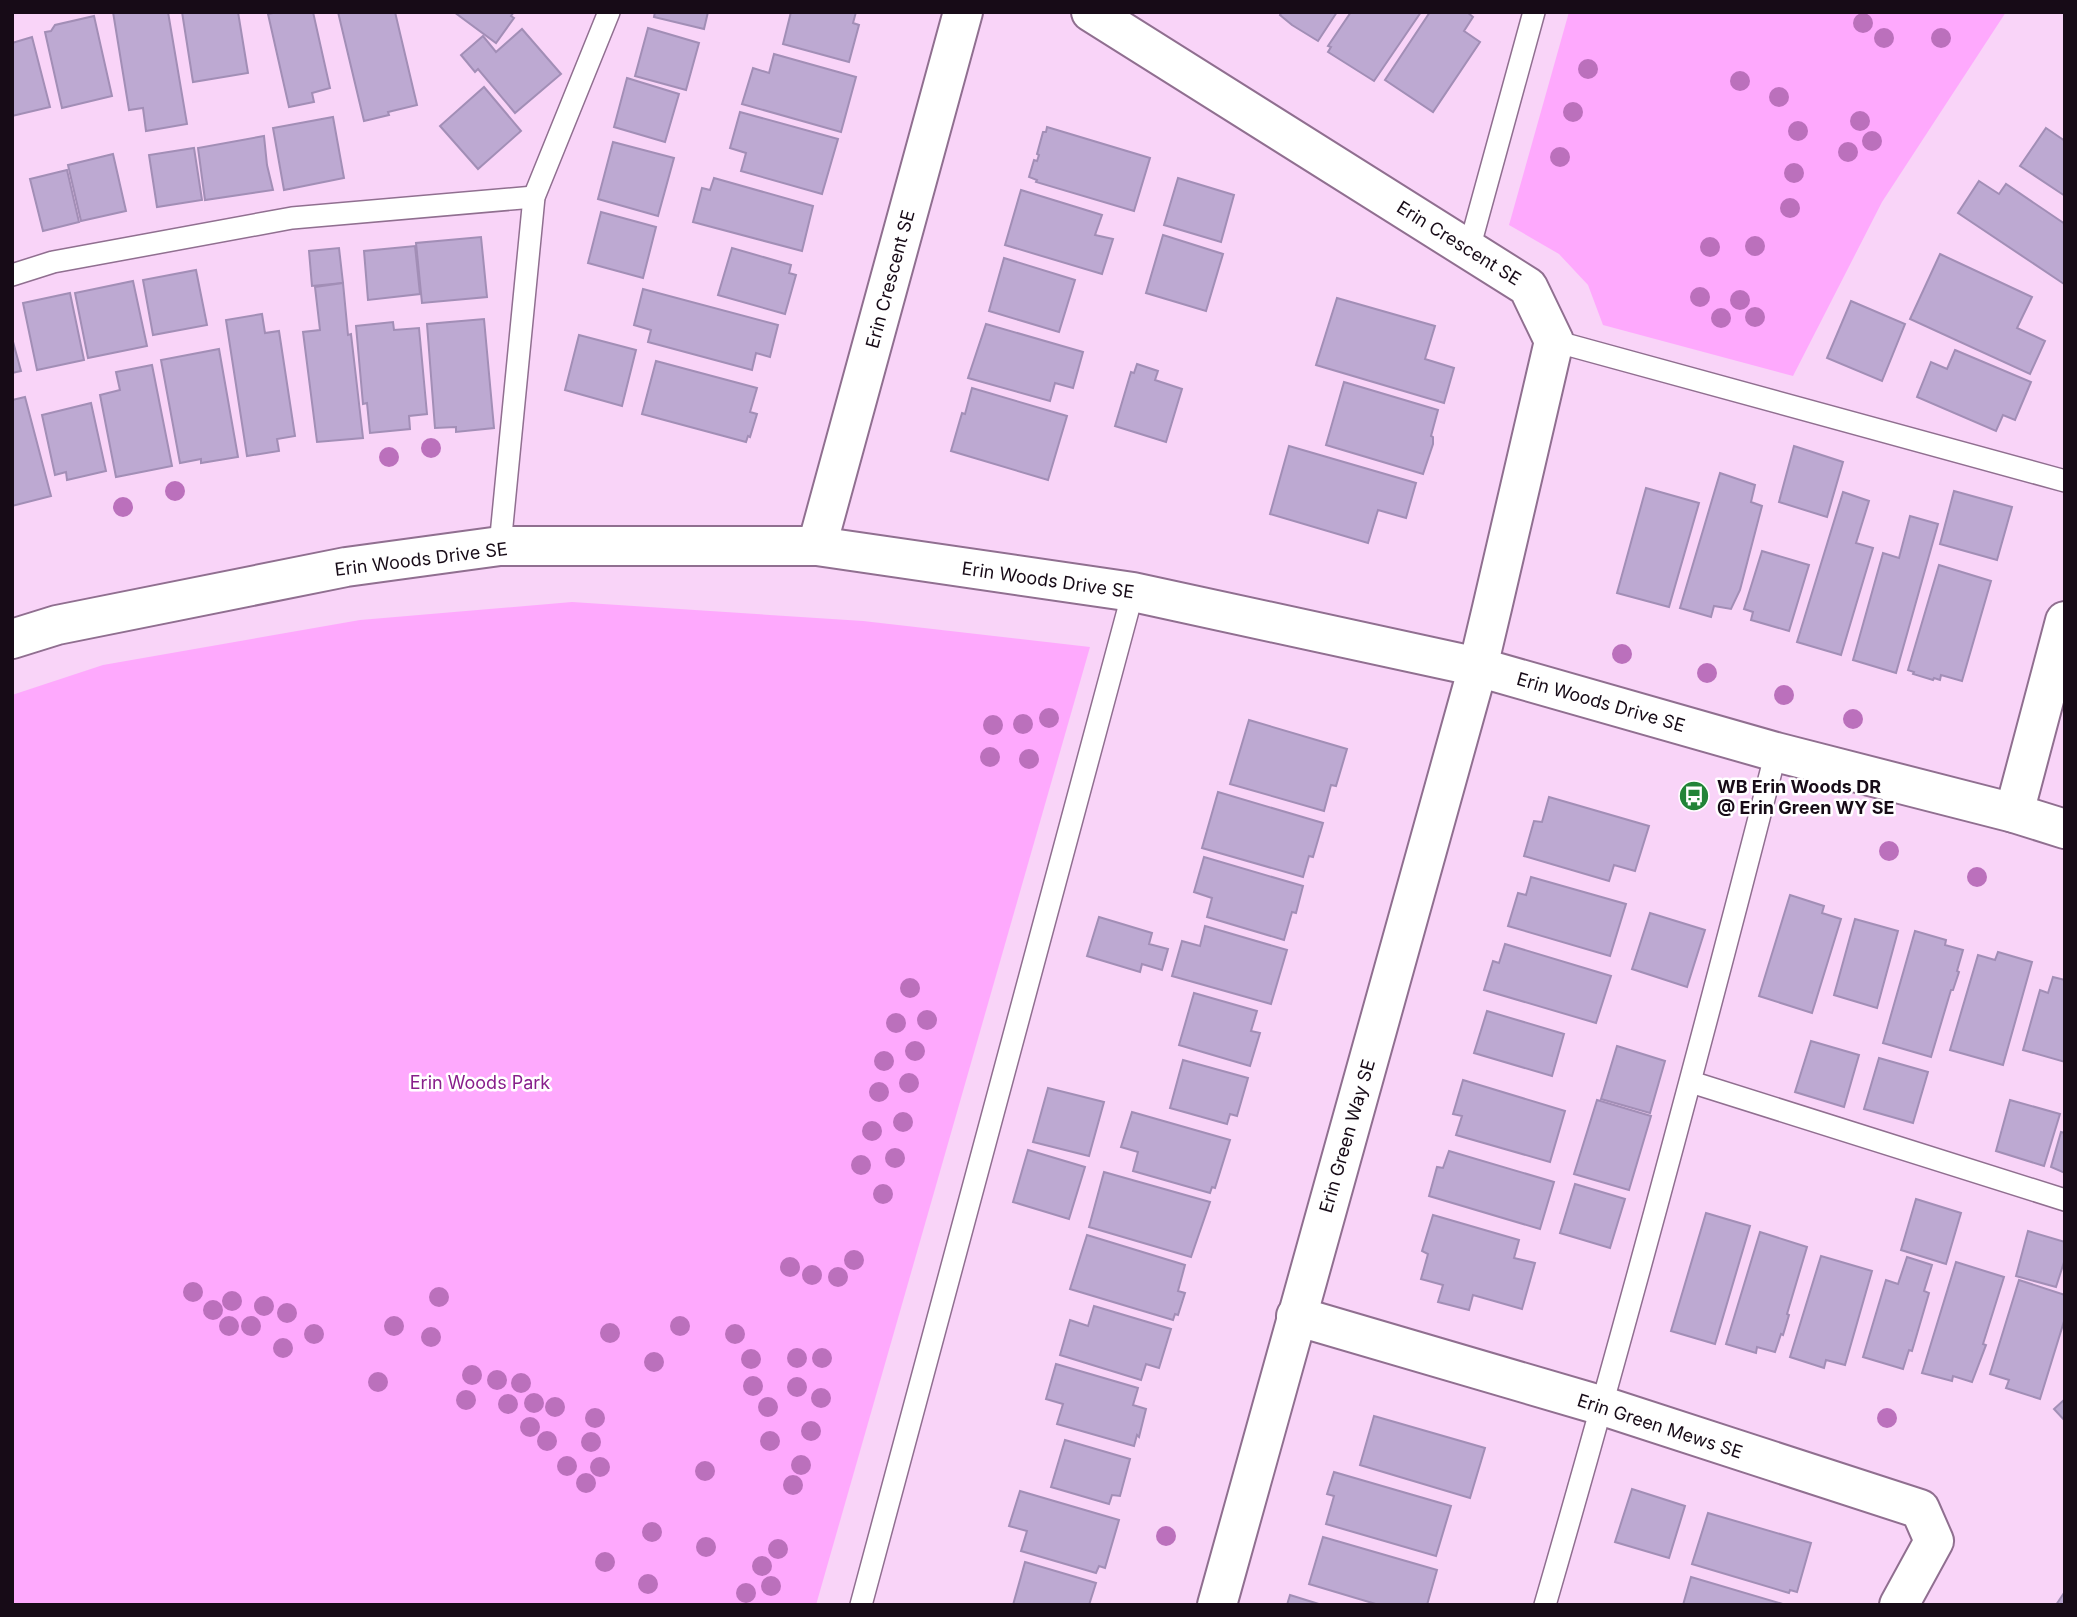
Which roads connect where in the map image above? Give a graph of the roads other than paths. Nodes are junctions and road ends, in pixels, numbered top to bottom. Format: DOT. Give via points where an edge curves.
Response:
graph roads {
  1 [pos="609,12"];
  2 [pos="963,12"];
  3 [pos="1091,12"];
  4 [pos="1534,12"];
  5 [pos="534,197"];
  6 [pos="1469,249"];
  7 [pos="12,275"];
  8 [pos="1554,341"];
  9 [pos="2065,481"];
  10 [pos="500,546"];
  11 [pos="817,546"];
  12 [pos="1133,592"];
  13 [pos="2065,621"];
  14 [pos="12,639"];
  15 [pos="1478,667"];
  16 [pos="1776,752"];
  17 [pos="2014,813"];
  18 [pos="2065,829"];
  19 [pos="1692,1083"];
  20 [pos="2065,1200"];
  21 [pos="1296,1316"];
  22 [pos="1602,1406"];
  23 [pos="861,1605"];
  24 [pos="1217,1605"];
  25 [pos="1545,1605"];
  26 [pos="1899,1605"];
  1 -- 5 [label="lane"];
  2 -- 11 [label="street, Erin Crescent SE"];
  3 -- 6 [label="street, Erin Crescent SE"];
  4 -- 6 [label="lane"];
  5 -- 7 [label="lane" via="292,218 53,262"];
  5 -- 10 [label="lane"];
  6 -- 8 [label="street, Erin Crescent SE" via="1528,287"];
  8 -- 9 [label="lane"];
  8 -- 15 [label="street"];
  10 -- 11 [label="street, Erin Woods Drive SE"];
  10 -- 14 [label="street, Erin Woods Drive SE" via="346,567 58,625"];
  11 -- 12 [label="street, Erin Woods Drive SE"];
  12 -- 15 [label="street, Erin Woods Drive SE"];
  12 -- 23 [label="lane"];
  13 -- 17 [label="street"];
  15 -- 16 [label="street, Erin Woods Drive SE"];
  15 -- 21 [label="street, Erin Green Way SE"];
  16 -- 17 [label="street, Erin Woods Drive SE"];
  16 -- 19 [label="lane"];
  17 -- 18 [label="street, Erin Woods Drive SE"];
  19 -- 20 [label="lane"];
  19 -- 22 [label="lane"];
  21 -- 22 [label="street, Erin Green Mews SE"];
  21 -- 24 [label="street, Erin Green Way SE"];
  22 -- 25 [label="lane"];
  22 -- 26 [label="street, Erin Green Mews SE" via="1920,1509 1934,1541"];
}
